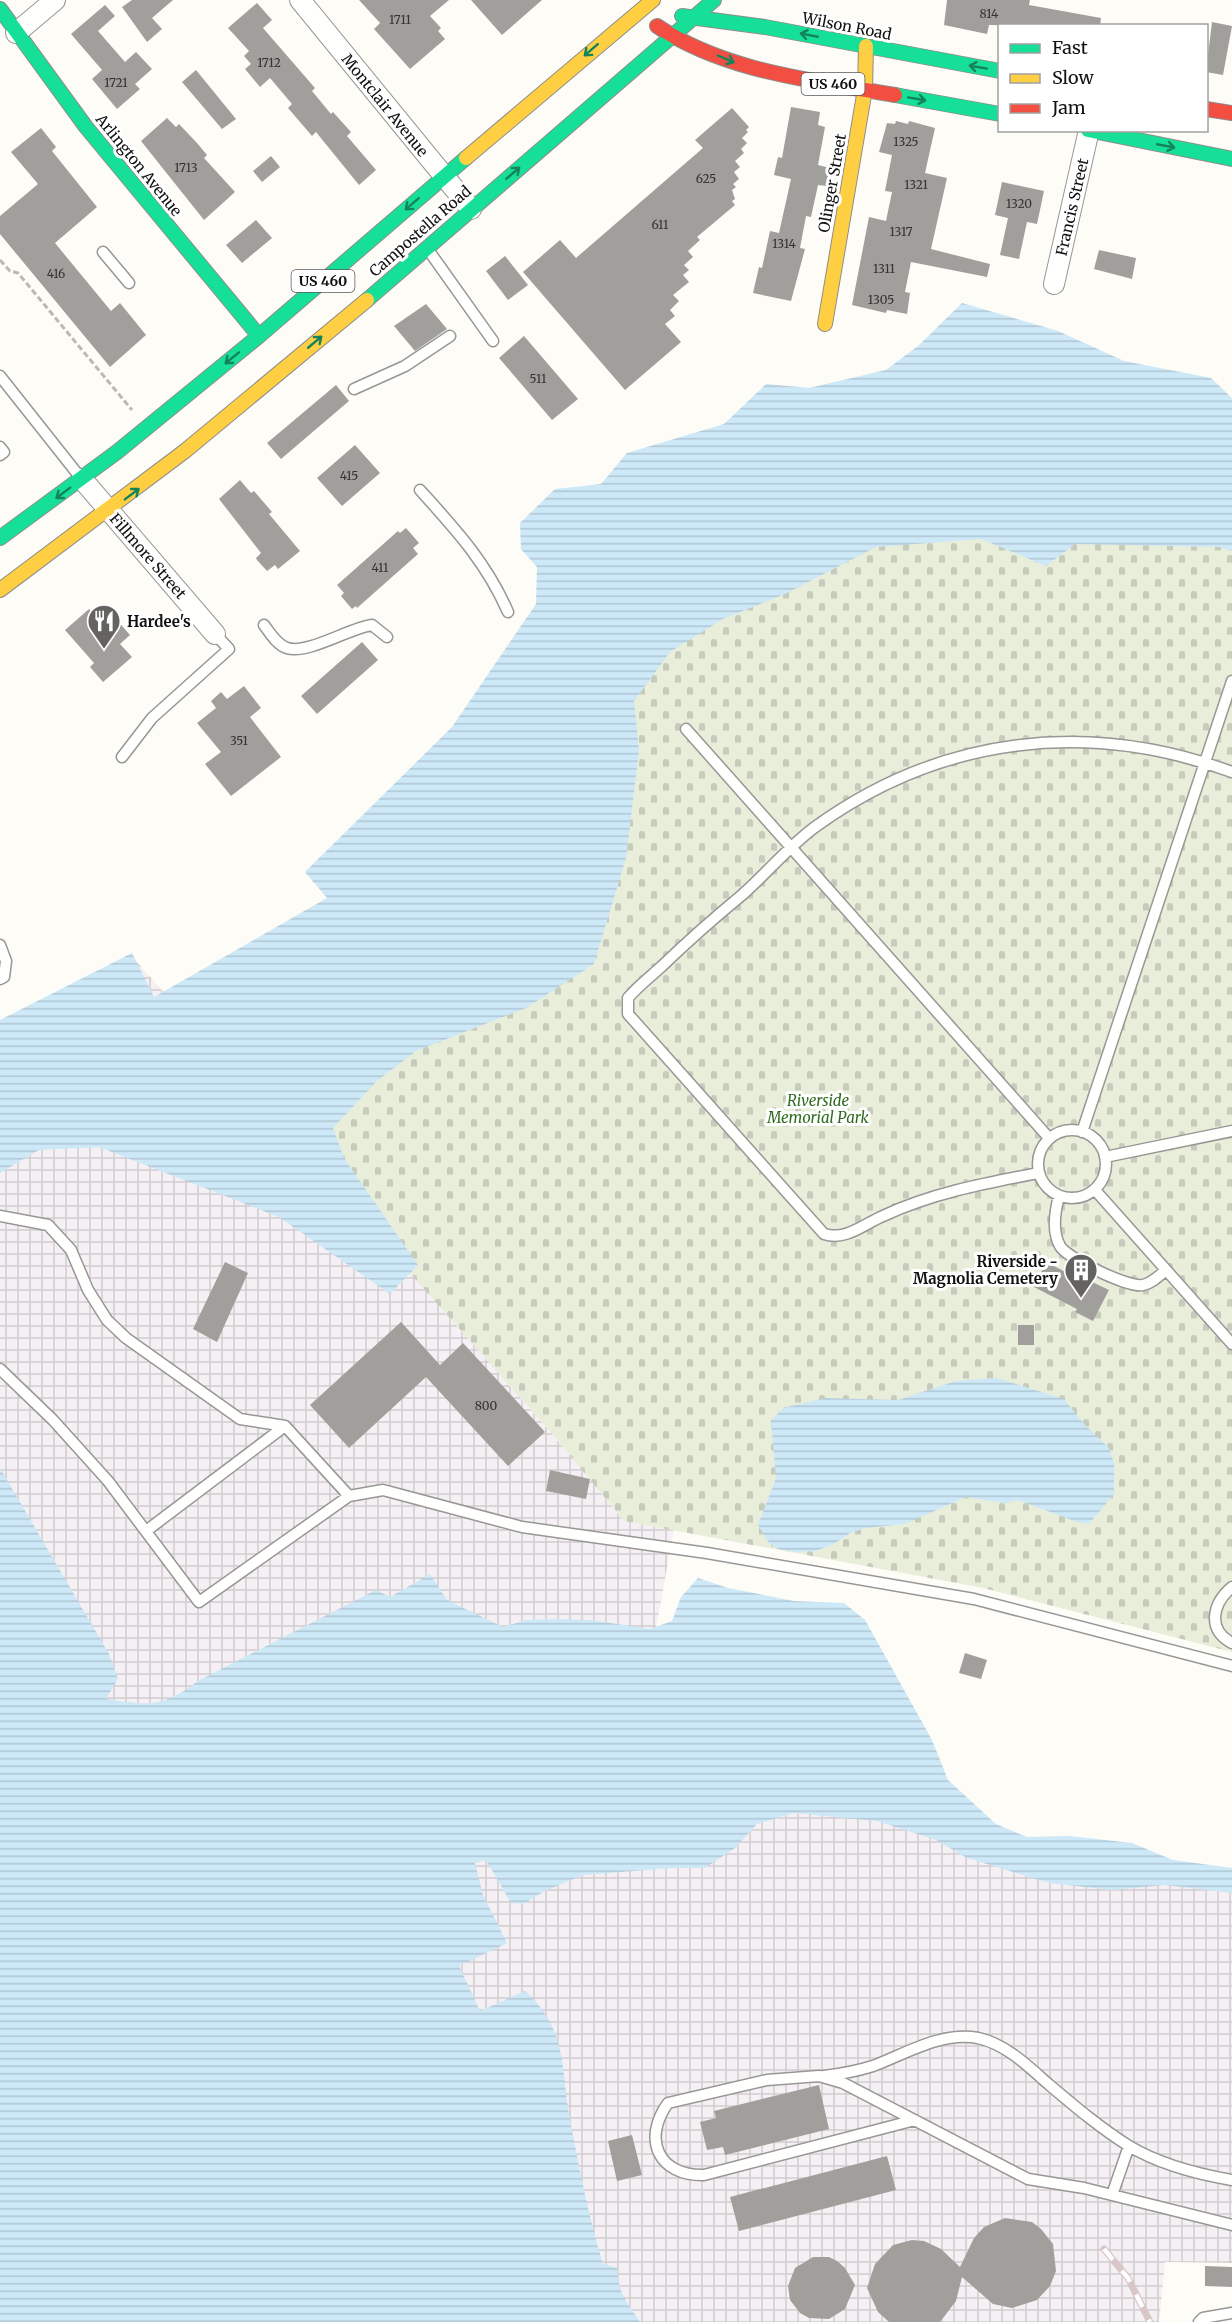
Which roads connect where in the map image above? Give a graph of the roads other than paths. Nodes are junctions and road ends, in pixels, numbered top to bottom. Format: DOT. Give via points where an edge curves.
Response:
graph roads {
  1 [pos="56,0"];
  2 [pos="300,0"];
  3 [pos="653,0"];
  4 [pos="714,0"];
  5 [pos="630,6"];
  6 [pos="0,9"];
  7 [pos="694,17"];
  8 [pos="16,33"];
  9 [pos="672,36"];
  10 [pos="866,46"];
  11 [pos="998,71"];
  12 [pos="865,89"];
  13 [pos="1208,109"];
  14 [pos="1232,113"];
  15 [pos="998,114"];
  16 [pos="1089,132"];
  17 [pos="1094,132"];
  18 [pos="1232,159"];
  19 [pos="443,177"];
  20 [pos="471,209"];
  21 [pos="426,247"];
  22 [pos="103,252"];
  23 [pos="129,283"];
  24 [pos="1054,284"];
  25 [pos="825,324"];
  26 [pos="259,336"];
  27 [pos="450,336"];
  28 [pos="493,341"];
  29 [pos="0,376"];
  30 [pos="354,389"];
  31 [pos="0,447"];
  32 [pos="0,455"];
  33 [pos="82,479"];
  34 [pos="420,490"];
  35 [pos="110,511"];
  36 [pos="0,538"];
  37 [pos="0,590"];
  38 [pos="508,612"];
  39 [pos="264,626"];
  40 [pos="215,634"];
  41 [pos="387,637"];
  42 [pos="1232,681"];
  43 [pos="686,729"];
  44 [pos="122,757"];
  45 [pos="1205,762"];
  46 [pos="1232,772"];
  47 [pos="790,848"];
  48 [pos="0,945"];
  49 [pos="0,979"];
  50 [pos="1232,1131"];
  51 [pos="1083,1132"];
  52 [pos="1049,1138"];
  53 [pos="1105,1157"];
  54 [pos="1038,1173"];
  55 [pos="1095,1190"];
  56 [pos="1059,1196"];
  57 [pos="0,1216"];
  58 [pos="1166,1270"];
  59 [pos="1232,1344"];
  60 [pos="0,1370"];
  61 [pos="285,1426"];
  62 [pos="349,1496"];
  63 [pos="146,1531"];
  64 [pos="1232,1587"];
  65 [pos="1232,1643"];
  66 [pos="1232,1666"];
  67 [pos="819,2076"];
  68 [pos="915,2120"];
  69 [pos="1129,2146"];
  70 [pos="1232,2181"];
  71 [pos="1112,2195"];
  72 [pos="1232,2225"];
  73 [pos="1232,2313"];
  74 [pos="1199,2322"];
  1 -- 8 [label="street"];
  2 -- 19 [label="street, Montclair Avenue"];
  3 -- 5 [label="main road, Campostella Road"];
  4 -- 7 [label="main road, Campostella Road"];
  5 -- 7 [label="main road, Wilson Road"];
  5 -- 9 [label="main road"];
  5 -- 19 [label="main road, Campostella Road / US 460, one-way"];
  6 -- 8 [label="main road, Arlington Avenue"];
  7 -- 9 [label="main road, Campostella Road"];
  10 -- 7 [label="main road, Wilson Road, one-way"];
  8 -- 26 [label="main road, Arlington Avenue" via="86,127"];
  9 -- 12 [label="main road, US 460, one-way" via="758,70"];
  20 -- 9 [label="main road, Campostella Road / US 460, one-way"];
  11 -- 10 [label="main road, Wilson Road, one-way"];
  10 -- 12 [label="main road, Olinger Street"];
  12 -- 15 [label="main road, US 460, one-way"];
  12 -- 25 [label="main road, Olinger Street"];
  13 -- 14 [label="main road"];
  16 -- 24 [label="street, Francis Street"];
  17 -- 18 [label="main road, one-way"];
  19 -- 20 [label="street, Montclair Avenue"];
  19 -- 26 [label="main road, Campostella Road / US 460, one-way"];
  20 -- 21 [label="main road, Campostella Road / US 460"];
  21 -- 28 [label="lane"];
  35 -- 21 [label="main road, Campostella Road / US 460, one-way" via="209,433"];
  22 -- 23 [label="lane"];
  26 -- 33 [label="main road, Campostella Road / US 460, one-way"];
  27 -- 30 [label="lane" via="405,366"];
  29 -- 33 [label="lane"];
  31 -- 32 [label="lane" via="4,452"];
  33 -- 35 [label="street, Fillmore Street"];
  33 -- 36 [label="main road, Campostella Road / US 460, one-way"];
  34 -- 38 [label="lane" via="476,552"];
  35 -- 37 [label="main road, Campostella Road / US 460"];
  35 -- 40 [label="street, Fillmore Street"];
  39 -- 41 [label="lane" via="286,648 298,650 372,624"];
  40 -- 44 [label="lane" via="229,649 152,718"];
  42 -- 45 [label="lane"];
  43 -- 47 [label="lane"];
  45 -- 46 [label="lane"];
  45 -- 47 [label="lane" via="1144,747 1098,742 1054,741 968,754 883,785"];
  45 -- 51 [label="lane"];
  47 -- 52 [label="lane"];
  47 -- 54 [label="lane" via="632,994 626,1005 628,1014 824,1234 842,1236 916,1203"];
  48 -- 49 [label="lane" via="6,961 4,977"];
  50 -- 53 [label="lane"];
  51 -- 52 [label="lane" via="1059,1132"];
  51 -- 53 [label="lane" via="1101,1146"];
  52 -- 54 [label="lane" via="1039,1154"];
  53 -- 55 [label="lane" via="1104,1175"];
  54 -- 56 [label="lane" via="1043,1183"];
  55 -- 56 [label="lane" via="1078,1198"];
  55 -- 58 [label="lane"];
  56 -- 58 [label="lane" via="1055,1228 1059,1244 1073,1259 1142,1286"];
  57 -- 61 [label="lane" via="48,1225 71,1250 106,1320 160,1364 240,1419"];
  58 -- 59 [label="lane"];
  60 -- 63 [label="lane" via="61,1429"];
  61 -- 62 [label="lane"];
  61 -- 63 [label="lane"];
  62 -- 63 [label="lane" via="199,1602"];
  62 -- 66 [label="lane" via="382,1490 522,1527 707,1552 974,1599"];
  64 -- 65 [label="lane" via="1219,1599 1214,1618 1218,1629"];
  67 -- 68 [label="lane" via="843,2083"];
  67 -- 68 [label="lane" via="767,2080 668,2103 658,2116 656,2148 664,2162 677,2172 704,2175"];
  67 -- 69 [label="lane" via="844,2074 954,2038 978,2038 1020,2057"];
  68 -- 71 [label="lane" via="1028,2179"];
  69 -- 70 [label="lane" via="1183,2169"];
  69 -- 71 [label="lane"];
  71 -- 72 [label="lane"];
  73 -- 74 [label="lane"];
}
